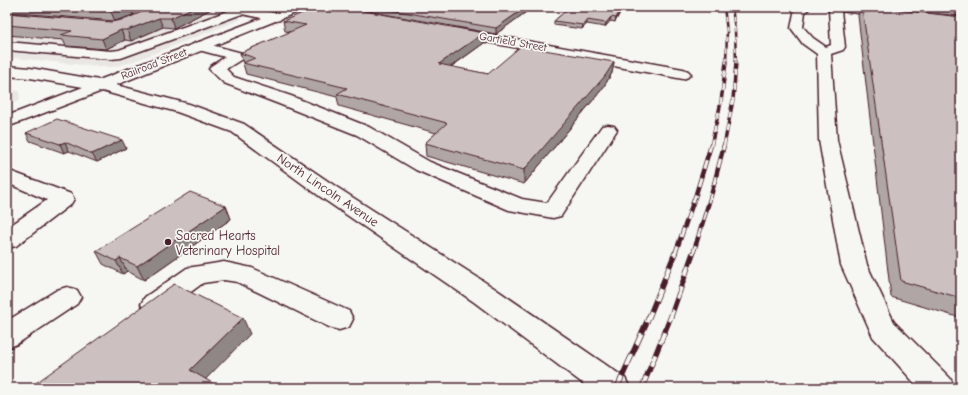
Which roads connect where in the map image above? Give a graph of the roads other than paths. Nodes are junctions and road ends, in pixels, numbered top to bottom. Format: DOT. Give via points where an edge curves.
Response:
graph roads {
  1 [pos="94,7"];
  2 [pos="226,7"];
  3 [pos="301,7"];
  4 [pos="805,7"];
  5 [pos="831,7"];
  6 [pos="835,7"];
  7 [pos="159,9"];
  8 [pos="241,10"];
  9 [pos="7,13"];
  10 [pos="23,13"];
  11 [pos="903,15"];
  12 [pos="276,17"];
  13 [pos="7,18"];
  14 [pos="131,22"];
  15 [pos="441,29"];
  16 [pos="7,46"];
  17 [pos="200,46"];
  18 [pos="824,52"];
  19 [pos="7,71"];
  20 [pos="683,74"];
  21 [pos="99,85"];
  22 [pos="7,122"];
  23 [pos="608,130"];
  24 [pos="7,176"];
  25 [pos="7,240"];
  26 [pos="67,297"];
  27 [pos="339,319"];
  28 [pos="132,320"];
  29 [pos="7,336"];
  30 [pos="614,388"];
  31 [pos="939,388"];
  1 -- 7 [label="main road"];
  2 -- 8 [label="main road"];
  3 -- 12 [label="main road, Railroad Street"];
  4 -- 18 [label="main road" via="799,10 797,28 808,41"];
  5 -- 6 [label="main road"];
  6 -- 11 [label="main road"];
  6 -- 18 [label="main road" via="838,47"];
  7 -- 14 [label="main road"];
  8 -- 12 [label="main road"];
  8 -- 16 [label="main road" via="121,54"];
  9 -- 10 [label="main road"];
  10 -- 13 [label="main road"];
  12 -- 17 [label="main road, Railroad Street"];
  15 -- 20 [label="main road, Garfield Street"];
  17 -- 21 [label="main road, Railroad Street"];
  17 -- 23 [label="main road" via="237,56 216,69 229,80 363,130 423,166 517,205 553,211"];
  18 -- 31 [label="main road" via="828,140 854,265 883,329"];
  19 -- 21 [label="main road, North Lincoln Avenue"];
  21 -- 22 [label="main road, Railroad Street"];
  21 -- 30 [label="main road, North Lincoln Avenue" via="184,108 238,128 484,295"];
  24 -- 25 [label="main road" via="63,199"];
  26 -- 29 [label="main road"];
  27 -- 28 [label="main road" via="243,274 224,271 196,275"];
}
